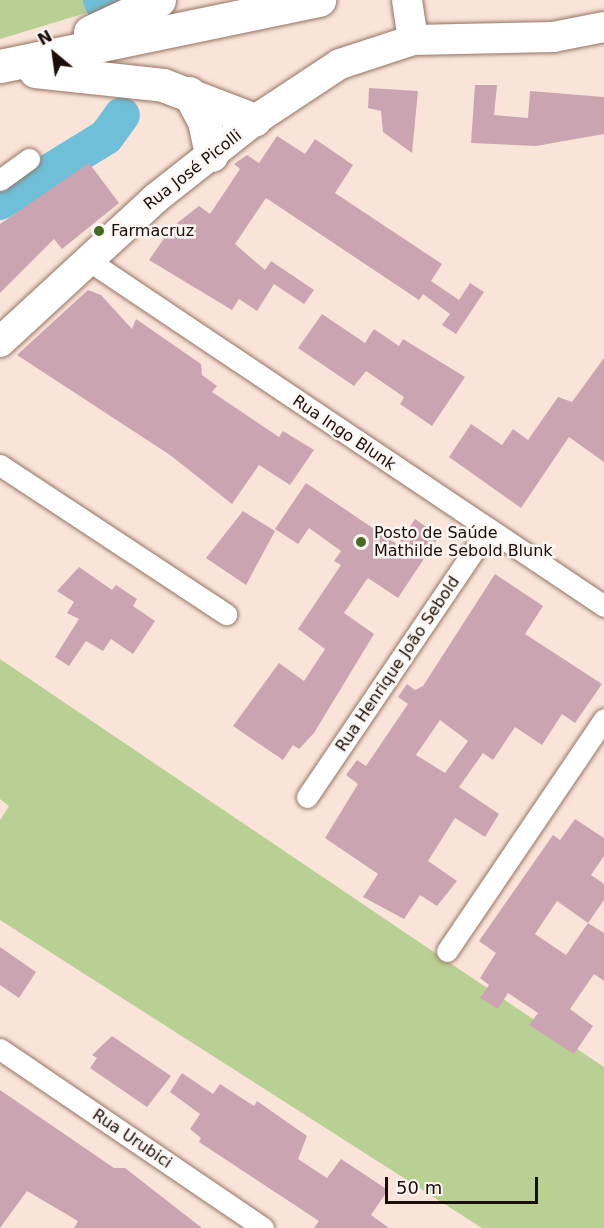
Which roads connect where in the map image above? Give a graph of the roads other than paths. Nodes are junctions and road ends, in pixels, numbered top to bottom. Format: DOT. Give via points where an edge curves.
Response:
graph roads {
  1 [pos="159,0"];
  2 [pos="320,0"];
  3 [pos="407,0"];
  4 [pos="604,27"];
  5 [pos="413,40"];
  6 [pos="0,64"];
  7 [pos="0,71"];
  8 [pos="189,93"];
  9 [pos="255,120"];
  10 [pos="211,155"];
  11 [pos="29,159"];
  12 [pos="0,180"];
  13 [pos="85,258"];
  14 [pos="0,342"];
  15 [pos="0,465"];
  16 [pos="488,530"];
  17 [pos="604,606"];
  18 [pos="226,614"];
  19 [pos="604,719"];
  20 [pos="307,797"];
  21 [pos="447,951"];
  22 [pos="0,1049"];
  23 [pos="263,1228"];
  1 -- 6 [label="highway" via="79,37"];
  2 -- 6 [label="highway"];
  3 -- 5 [label="street"];
  4 -- 5 [label="street, Rua José Picolli" via="553,37"];
  5 -- 9 [label="street, Rua José Picolli" via="340,64"];
  7 -- 8 [label="highway" via="98,74"];
  8 -- 9 [label="highway"];
  8 -- 10 [label="highway" via="204,121"];
  9 -- 10 [label="street, Rua José Picolli"];
  10 -- 13 [label="street, Rua José Picolli"];
  11 -- 12 [label="street"];
  13 -- 14 [label="street, Rua José Picolli"];
  13 -- 16 [label="street, Rua Ingo Blunk"];
  15 -- 18 [label="street"];
  16 -- 17 [label="street, Rua Ingo Blunk"];
  16 -- 20 [label="street, Rua Henrique João Sebold"];
  19 -- 21 [label="street"];
  22 -- 23 [label="street, Rua Urubici"];
}
